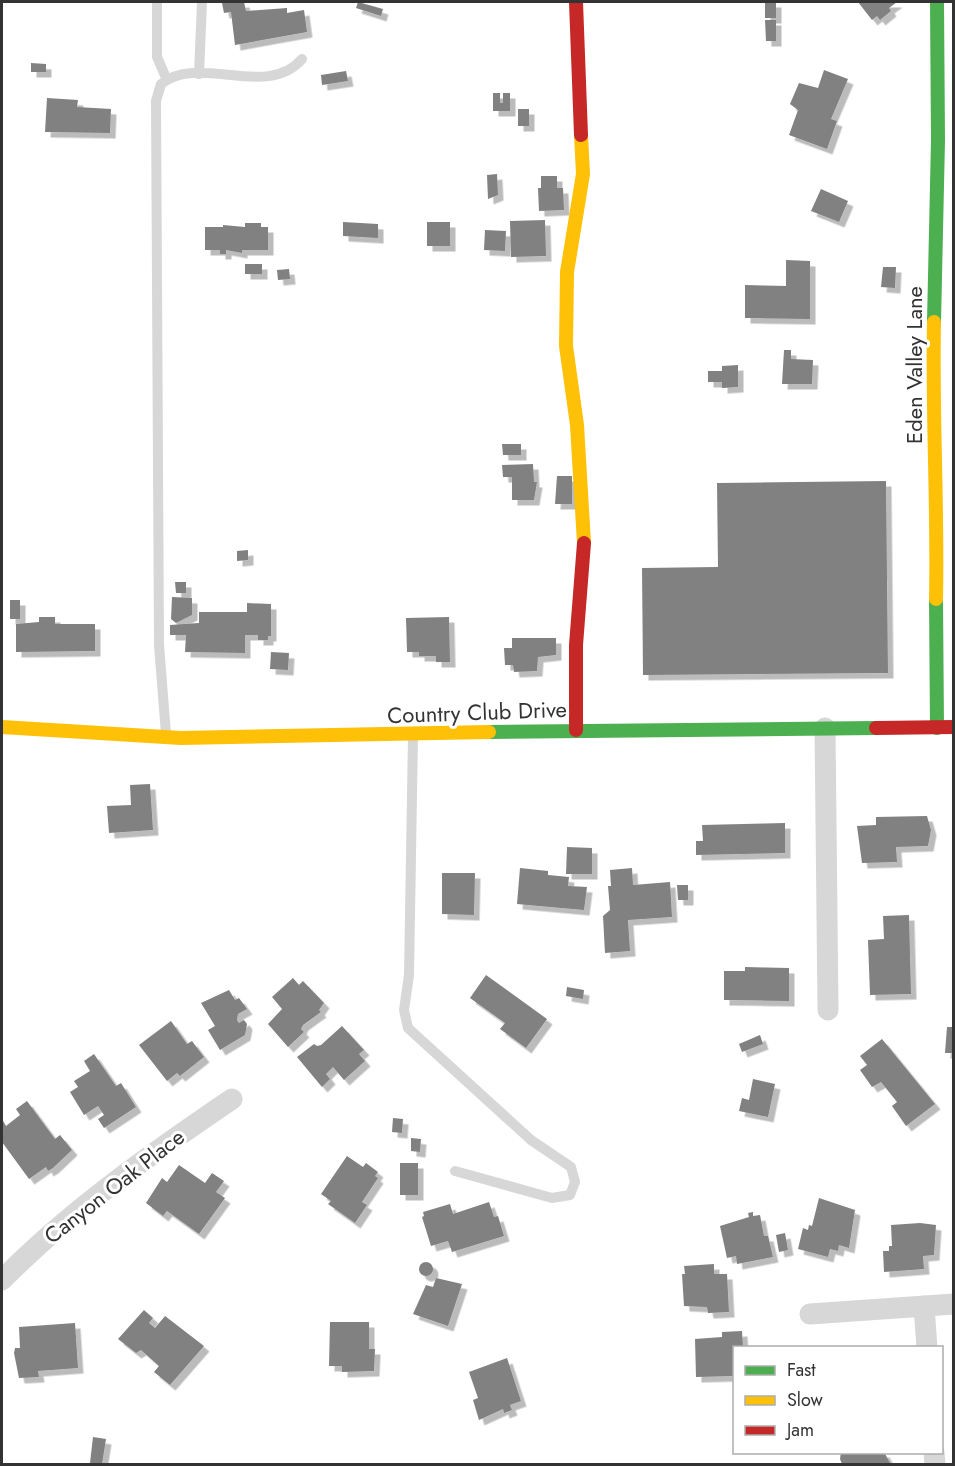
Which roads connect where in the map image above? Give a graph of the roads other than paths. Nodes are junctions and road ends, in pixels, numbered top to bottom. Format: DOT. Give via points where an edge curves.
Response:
graph roads {
  1 [pos="157,2"];
  2 [pos="202,2"];
  3 [pos="576,2"];
  4 [pos="937,2"];
  5 [pos="302,59"];
  6 [pos="199,74"];
  7 [pos="167,80"];
  8 [pos="2,727"];
  9 [pos="954,727"];
  10 [pos="825,728"];
  11 [pos="937,728"];
  12 [pos="576,730"];
  13 [pos="413,735"];
  14 [pos="166,737"];
  15 [pos="828,1010"];
  16 [pos="232,1099"];
  17 [pos="455,1171"];
  18 [pos="2,1280"];
  19 [pos="954,1304"];
  20 [pos="924,1306"];
  21 [pos="810,1314"];
  22 [pos="927,1346"];
  1 -- 7 [label="lane" via="157,57"];
  2 -- 6 [label="lane"];
  3 -- 12 [label="street" via="583,174 567,272 566,346 577,424 584,549 576,645"];
  4 -- 11 [label="street, Eden Valley Lane" via="932,394 938,521 934,650"];
  5 -- 6 [label="lane" via="287,73 270,76"];
  6 -- 7 [label="lane" via="179,74"];
  7 -- 14 [label="lane" via="156,101 159,645"];
  8 -- 14 [label="street, Country Club Drive"];
  9 -- 11 [label="street, Country Club Drive"];
  10 -- 11 [label="street, Country Club Drive"];
  10 -- 12 [label="street, Country Club Drive"];
  10 -- 15 [label="street"];
  12 -- 13 [label="street, Country Club Drive"];
  13 -- 14 [label="street, Country Club Drive"];
  13 -- 17 [label="lane" via="409,975 404,1010 408,1028 531,1140 571,1167 575,1182 570,1195 552,1198"];
  16 -- 18 [label="street, Canyon Oak Place" via="128,1169"];
  19 -- 20 [label="street"];
  20 -- 21 [label="street"];
  20 -- 22 [label="street"];
}
